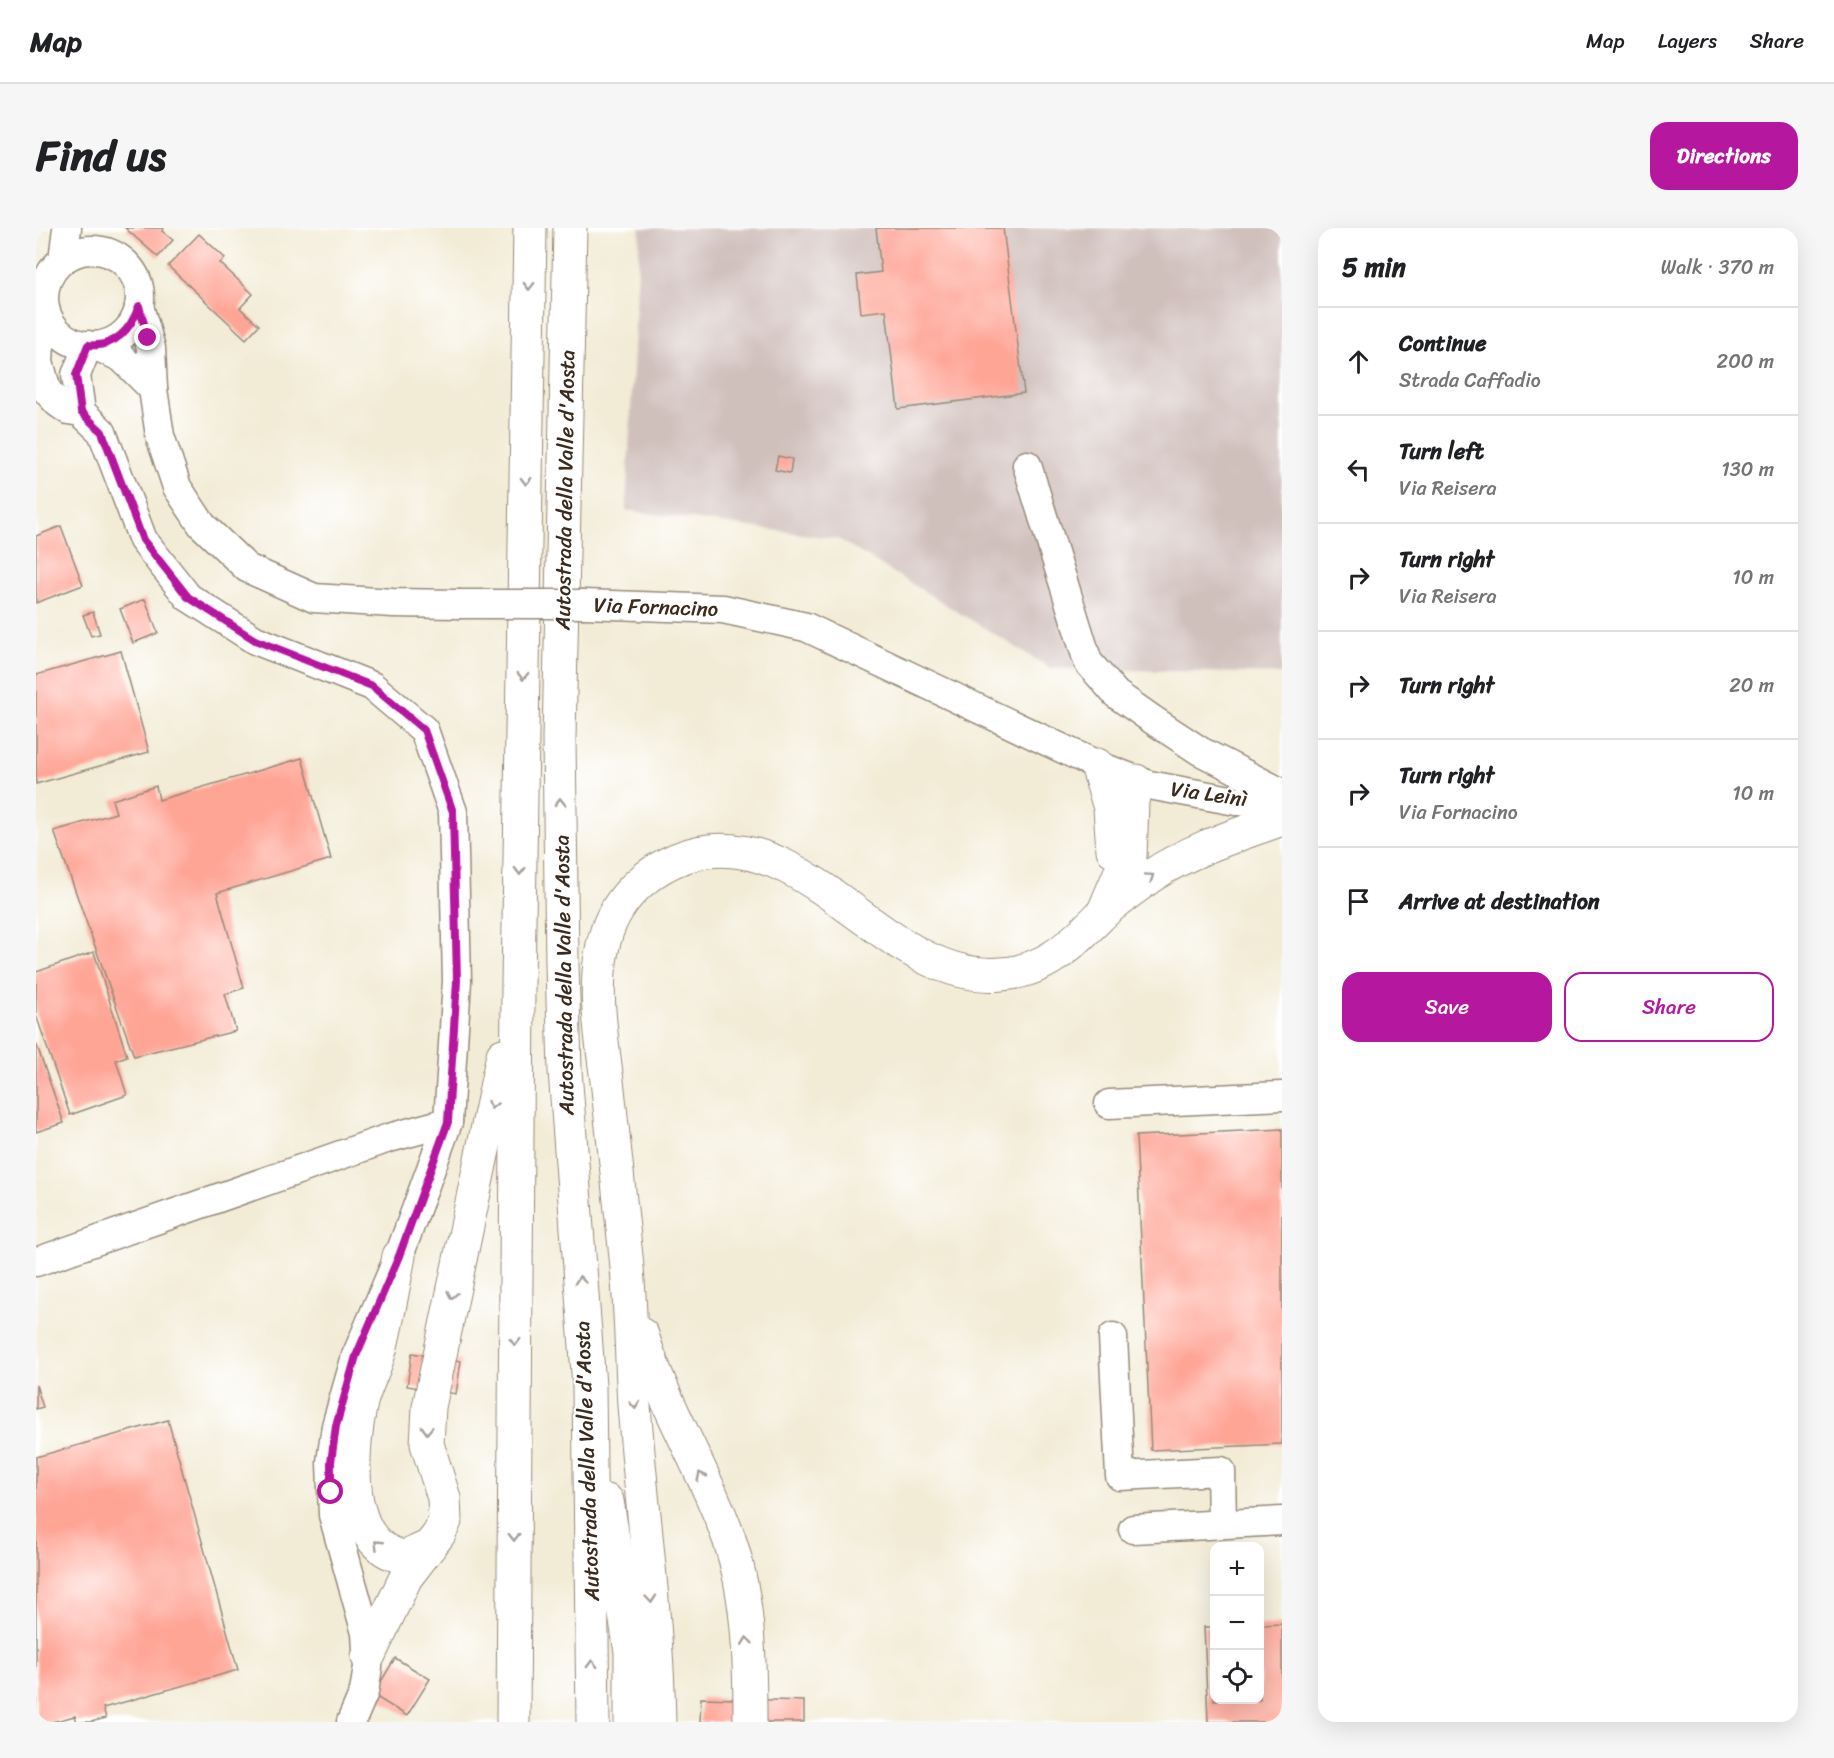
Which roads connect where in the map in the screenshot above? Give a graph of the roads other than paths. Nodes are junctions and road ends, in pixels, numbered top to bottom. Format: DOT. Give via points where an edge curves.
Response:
graph roads {
  1 [pos="67,228"];
  2 [pos="530,228"];
  3 [pos="570,228"];
  4 [pos="96,240"];
  5 [pos="63,260"];
  6 [pos="41,287"];
  7 [pos="139,306"];
  8 [pos="51,322"];
  9 [pos="92,346"];
  10 [pos="153,389"];
  11 [pos="81,412"];
  12 [pos="1027,465"];
  13 [pos="1097,765"];
  14 [pos="1136,781"];
  15 [pos="1282,793"];
  16 [pos="1282,802"];
  17 [pos="1282,819"];
  18 [pos="1120,871"];
  19 [pos="1103,912"];
  20 [pos="518,986"];
  21 [pos="1282,1096"];
  22 [pos="1109,1104"];
  23 [pos="448,1122"];
  24 [pos="399,1256"];
  25 [pos="36,1262"];
  26 [pos="629,1284"];
  27 [pos="1113,1337"];
  28 [pos="589,1386"];
  29 [pos="1282,1521"];
  30 [pos="1222,1524"];
  31 [pos="1132,1529"];
  32 [pos="430,1546"];
  33 [pos="368,1657"];
  34 [pos="351,1722"];
  35 [pos="513,1722"];
  36 [pos="593,1722"];
  37 [pos="632,1722"];
  38 [pos="659,1722"];
  39 [pos="750,1722"];
  1 -- 5 [label="street"];
  2 -- 20 [label="highway, Autostrada della Valle d'Aosta, one-way"];
  28 -- 3 [label="highway, Autostrada della Valle d'Aosta, one-way" via="564,1071 562,963 559,739"];
  4 -- 5 [label="street"];
  4 -- 7 [label="street" via="134,274"];
  5 -- 6 [label="street"];
  6 -- 8 [label="street"];
  7 -- 9 [label="street" via="124,334"];
  7 -- 10 [label="street, Via Fornacino" via="151,348"];
  8 -- 9 [label="street" via="66,339"];
  8 -- 11 [label="street" via="40,345 41,375 47,391 58,403"];
  9 -- 10 [label="street" via="122,358"];
  9 -- 11 [label="street" via="76,375"];
  10 -- 13 [label="street, Via Fornacino, bridge" via="160,436 177,487 202,525 247,568 314,598 723,609 806,627"];
  11 -- 23 [label="street" via="102,432 143,540 188,597 255,640 372,686 424,730 453,812 457,981"];
  12 -- 15 [label="street" via="1088,662 1116,694 1152,720 1209,756"];
  13 -- 14 [label="street, Via Fornacino"];
  13 -- 18 [label="highway" via="1110,808 1114,861"];
  14 -- 16 [label="street, Via Leinì" via="1236,801"];
  14 -- 18 [label="highway" via="1130,857"];
  19 -- 17 [label="highway, one-way" via="1154,874 1196,851"];
  18 -- 19 [label="highway"];
  19 -- 26 [label="highway" via="1056,957 1027,970 1000,975 971,973 919,954 799,875 772,862 741,852 711,850 657,869 637,885 616,911 601,959 601,1027"];
  20 -- 32 [label="highway, one-way" via="429,1407 427,1444 447,1511"];
  20 -- 35 [label="highway, Autostrada della Valle d'Aosta, one-way"];
  21 -- 22 [label="street"];
  23 -- 24 [label="street"];
  23 -- 25 [label="street" via="389,1138"];
  32 -- 24 [label="highway, one-way" via="405,1557 383,1550 366,1528 355,1492 356,1433 379,1352"];
  24 -- 33 [label="street" via="356,1356 336,1426 331,1462 333,1515 361,1612"];
  26 -- 38 [label="highway, one-way" via="634,1404"];
  39 -- 26 [label="highway, one-way" via="749,1649 741,1588 726,1529 663,1393"];
  27 -- 30 [label="street" via="1120,1476 1221,1471"];
  36 -- 28 [label="highway, Autostrada della Valle d'Aosta, one-way"];
  28 -- 37 [label="highway" via="631,1652"];
  29 -- 30 [label="street"];
  30 -- 31 [label="street"];
  32 -- 33 [label="highway" via="406,1576"];
  33 -- 34 [label="street" via="363,1692"];
}
